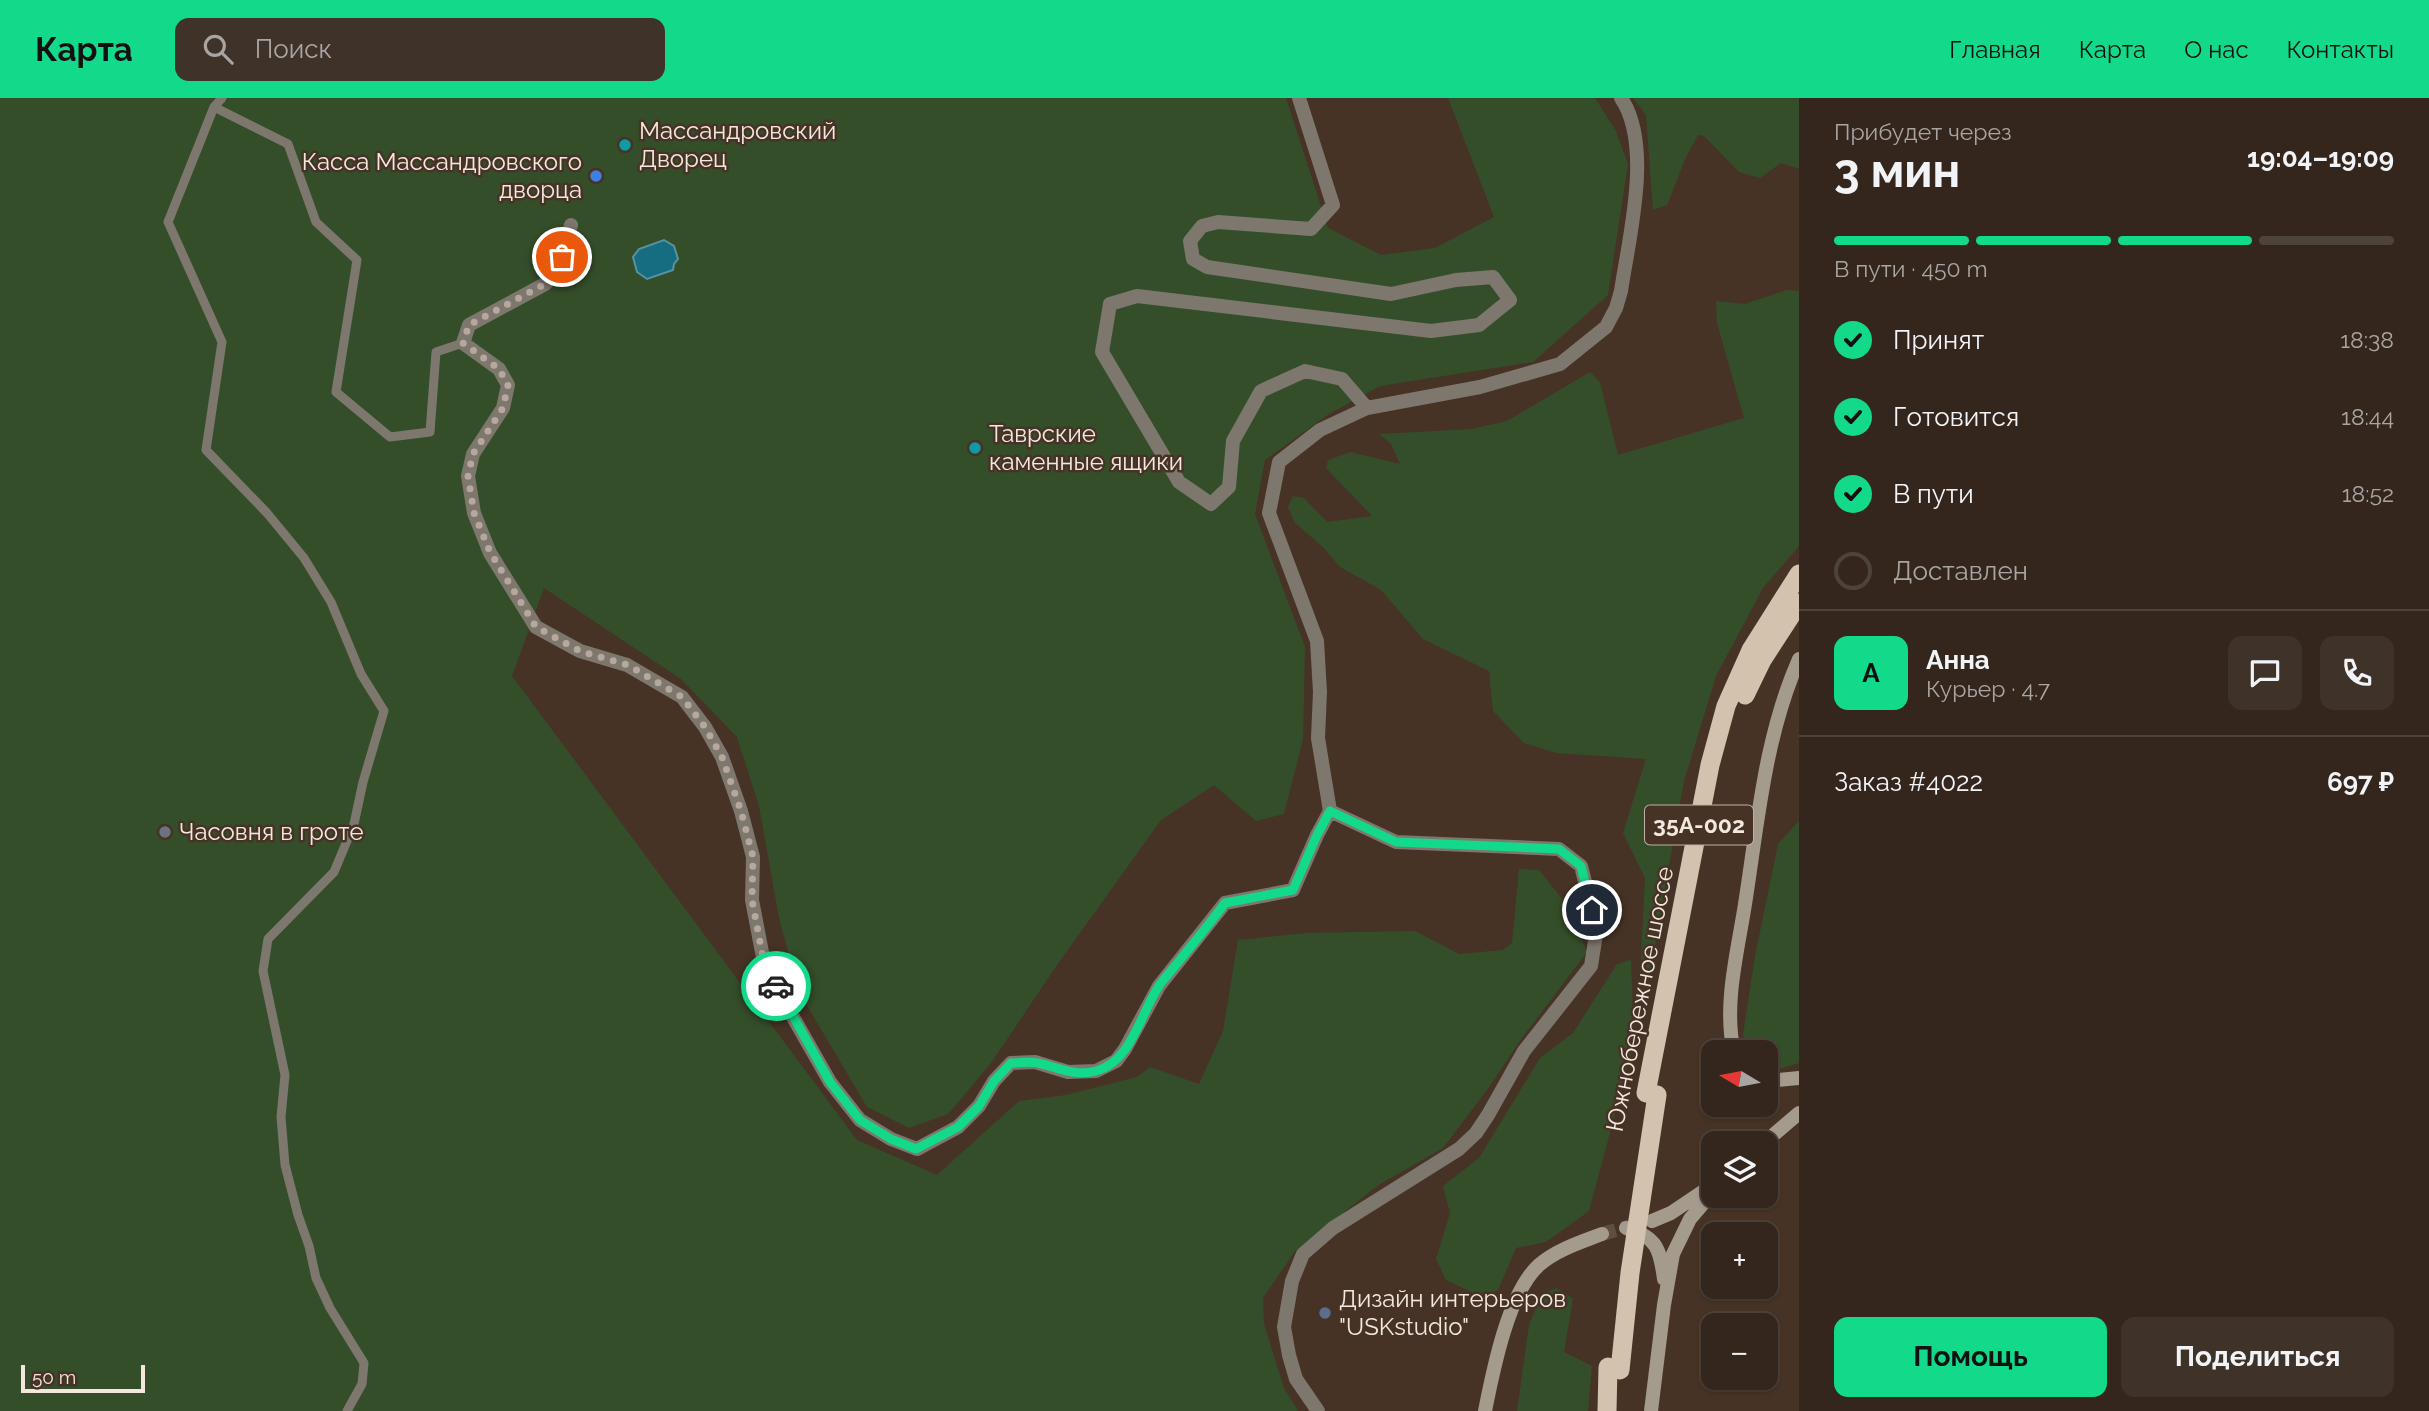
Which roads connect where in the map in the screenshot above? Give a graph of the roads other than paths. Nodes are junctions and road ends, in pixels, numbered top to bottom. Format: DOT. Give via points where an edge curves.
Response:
graph roads {
  1 [pos="222,98"];
  2 [pos="1299,98"];
  3 [pos="1621,98"];
  4 [pos="214,107"];
  5 [pos="572,225"];
  6 [pos="463,343"];
  7 [pos="1367,408"];
  8 [pos="1799,574"];
  9 [pos="1799,603"];
  10 [pos="1799,659"];
  11 [pos="1330,811"];
  12 [pos="1733,1040"];
  13 [pos="1799,1078"];
  14 [pos="1778,1080"];
  15 [pos="1651,1094"];
  16 [pos="1799,1113"];
  17 [pos="1778,1131"];
  18 [pos="1701,1193"];
  19 [pos="1701,1206"];
  20 [pos="1653,1221"];
  21 [pos="1626,1228"];
  22 [pos="1602,1234"];
  23 [pos="1664,1305"];
  24 [pos="1614,1368"];
  25 [pos="347,1411"];
  26 [pos="1318,1411"];
  27 [pos="1485,1411"];
  28 [pos="1607,1411"];
  29 [pos="1618,1411"];
  30 [pos="1651,1411"];
  1 -- 4 [label="lane"];
  2 -- 7 [label="street" via="1333,205 1311,229 1218,222 1202,226 1190,241 1193,259 1207,267 1391,294 1493,277 1510,300 1479,325 1431,331 1138,296 1110,304 1102,352 1179,482 1211,504 1229,487 1233,441 1261,391 1306,371 1342,379"];
  3 -- 7 [label="street" via="1634,125 1638,162 1621,291 1606,327 1560,364 1480,387"];
  4 -- 6 [label="lane" via="288,144 316,222 357,260 336,392 390,437 430,432 436,352"];
  4 -- 25 [label="lane" via="169,222 222,342 206,450 304,558 331,601 361,674 384,711 354,824 334,872 268,939 264,971 285,1075 281,1117 285,1165 316,1278 364,1363 362,1384"];
  5 -- 6 [label="street" via="558,271 545,284 469,325"];
  6 -- 11 [label="street" via="499,369 508,385 503,408 473,454 468,476 474,513 490,552 536,627 580,651 628,665 682,697 705,727 722,757 753,857 752,900 765,968 830,1082 860,1120 891,1139 916,1149 958,1127 1011,1063 1035,1062 1068,1072 1096,1071 1116,1061 1159,986 1225,903 1293,890"];
  7 -- 11 [label="street" via="1320,430 1279,462 1269,513 1317,641 1318,738"];
  8 -- 15 [label="highway, Южнобережное шоссе / 35А-002" via="1751,650 1726,706 1710,765"];
  9 -- 15 [label="highway, Южнобережное шоссе / 35А-002" via="1762,660 1737,712"];
  10 -- 12 [label="main road" via="1761,793 1733,979"];
  11 -- 26 [label="street" via="1396,842 1559,849 1581,866 1597,928 1591,966 1524,1051 1476,1133 1459,1149 1333,1228 1303,1254 1292,1281 1284,1327 1296,1379"];
  13 -- 14 [label="main road"];
  15 -- 24 [label="highway, Южнобережное шоссе / 35А-002" via="1616,1278"];
  16 -- 17 [label="main road"];
  18 -- 20 [label="main road"];
  19 -- 23 [label="main road" via="1673,1254"];
  21 -- 23 [label="main road" via="1642,1233 1659,1249"];
  22 -- 27 [label="main road" via="1551,1256 1526,1280 1497,1357"];
  23 -- 30 [label="main road"];
  24 -- 28 [label="highway, Южнобережное шоссе / 35А-002"];
  24 -- 29 [label="highway, Южнобережное шоссе / 35А-002"];
}
